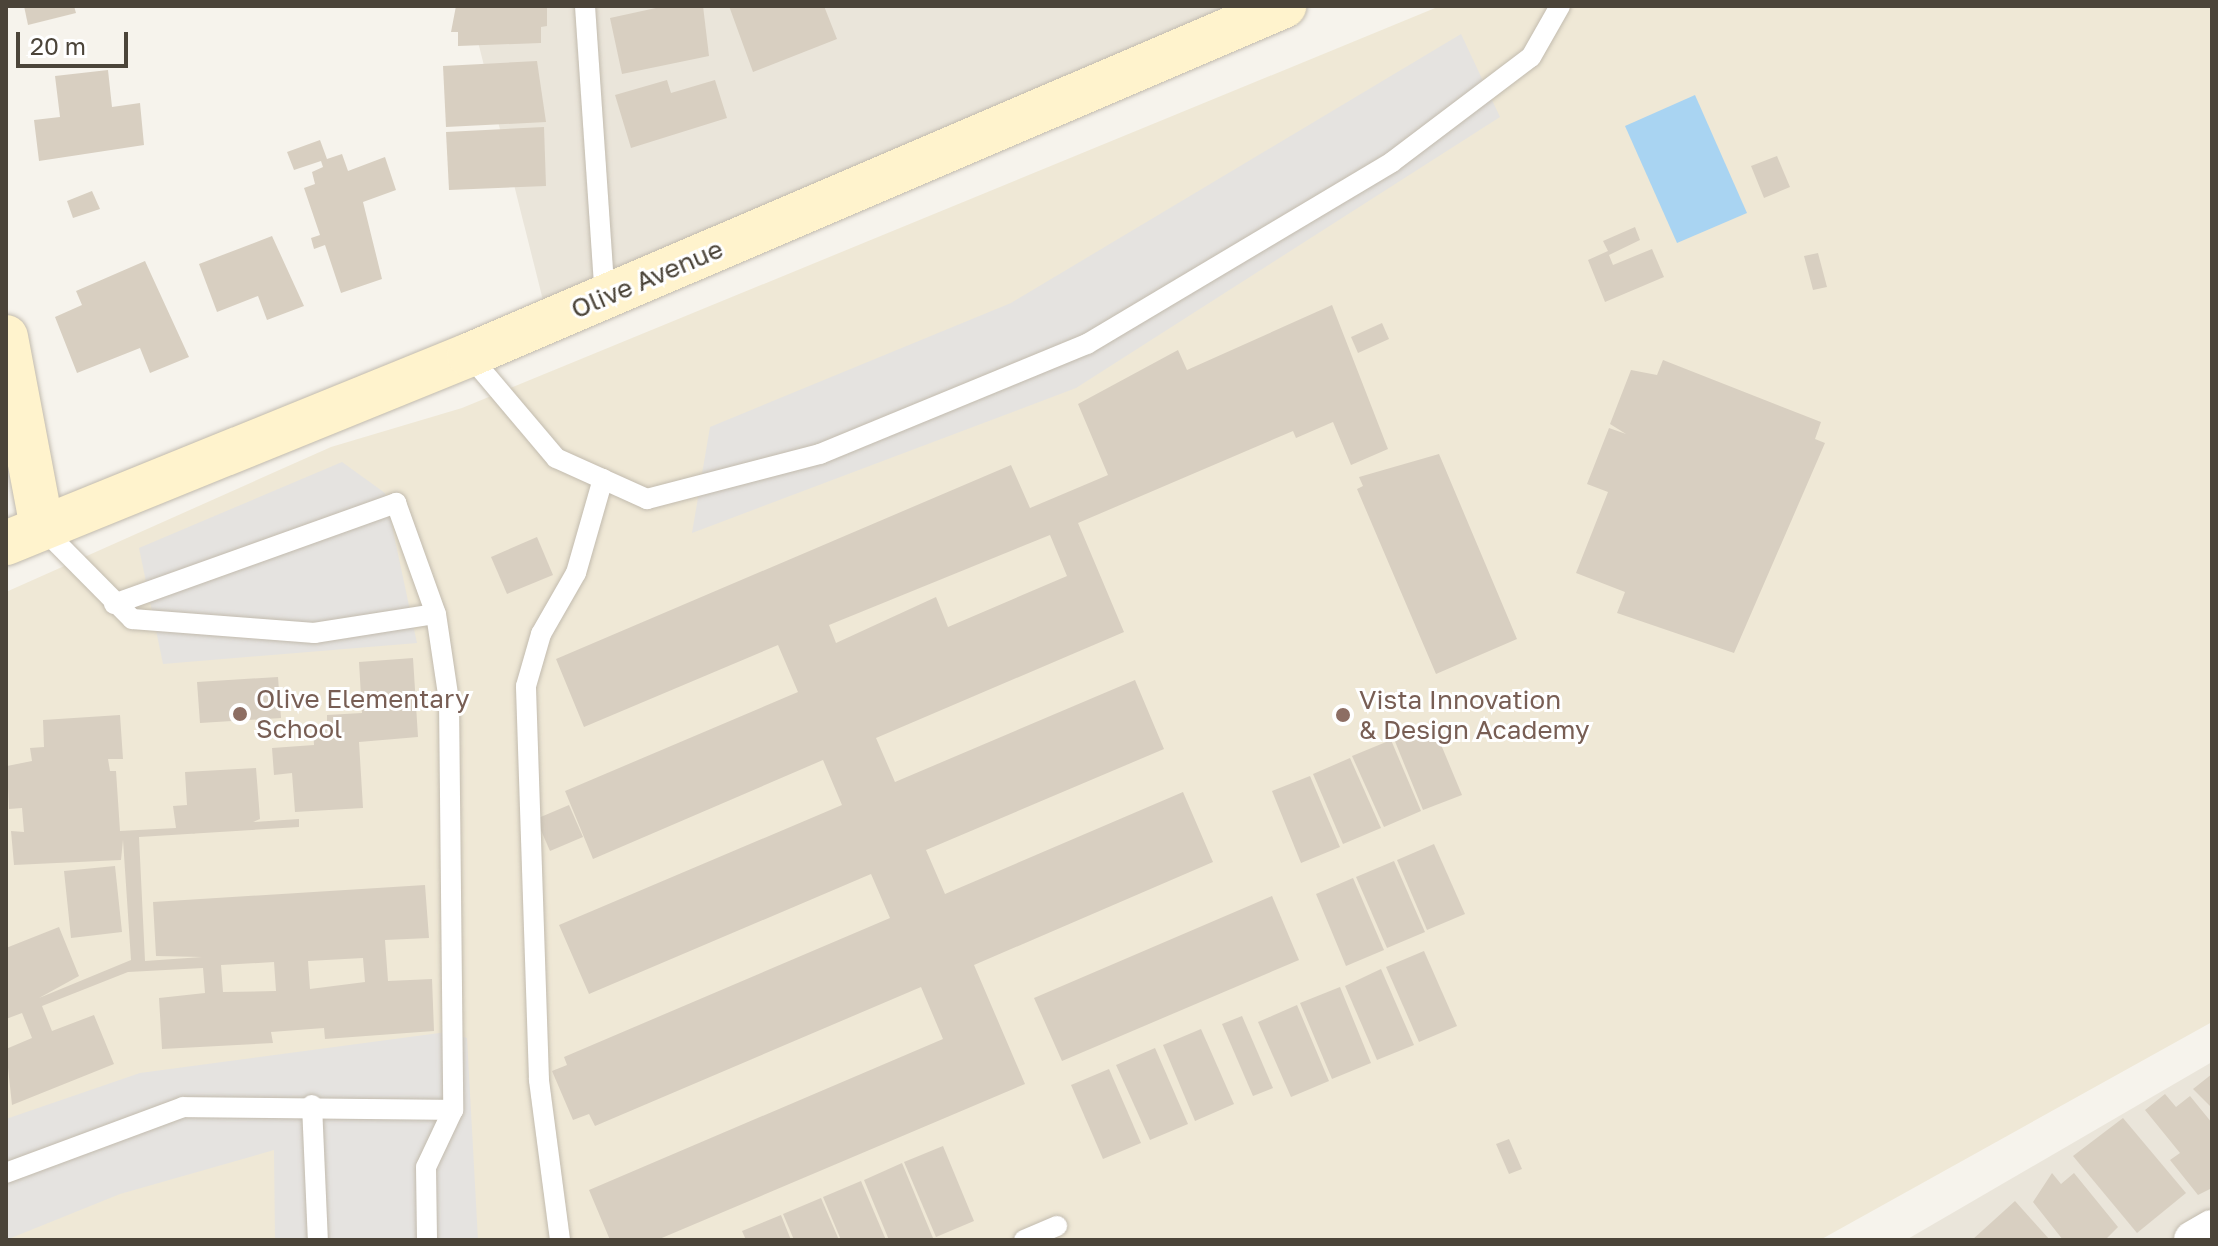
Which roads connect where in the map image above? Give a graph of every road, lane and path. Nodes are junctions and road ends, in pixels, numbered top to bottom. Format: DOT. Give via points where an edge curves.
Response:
graph roads {
  1 [pos="585,6"];
  2 [pos="1284,6"];
  3 [pos="1560,6"];
  4 [pos="1214,20"];
  5 [pos="605,297"];
  6 [pos="6,337"];
  7 [pos="469,355"];
  8 [pos="603,479"];
  9 [pos="24,535"];
  10 [pos="114,604"];
  11 [pos="436,614"];
  12 [pos="312,1105"];
  13 [pos="453,1110"];
  14 [pos="6,1173"];
  15 [pos="1057,1226"];
  16 [pos="2212,1229"];
  17 [pos="318,1240"];
  18 [pos="427,1240"];
  19 [pos="560,1240"];
  20 [pos="1024,1240"];
  21 [pos="2193,1240"];
  1 -- 5 [label="lane"];
  2 -- 4 [label="main road, Olive Avenue"];
  3 -- 8 [label="lane" via="1531,57 1392,162 1087,344 820,454 647,499"];
  4 -- 5 [label="main road, Olive Avenue"];
  5 -- 7 [label="main road, Olive Avenue"];
  6 -- 9 [label="main road"];
  7 -- 8 [label="lane" via="556,458"];
  7 -- 9 [label="main road, Olive Avenue"];
  8 -- 19 [label="lane" via="580,561 541,634 526,686 539,1080"];
  9 -- 10 [label="lane"];
  10 -- 11 [label="lane" via="132,619 314,633"];
  10 -- 11 [label="lane" via="396,503"];
  11 -- 13 [label="lane" via="449,701"];
  12 -- 13 [label="lane"];
  12 -- 14 [label="lane" via="183,1107"];
  12 -- 17 [label="lane"];
  13 -- 18 [label="lane" via="426,1167"];
  15 -- 20 [label="lane"];
  16 -- 21 [label="street"];
}
